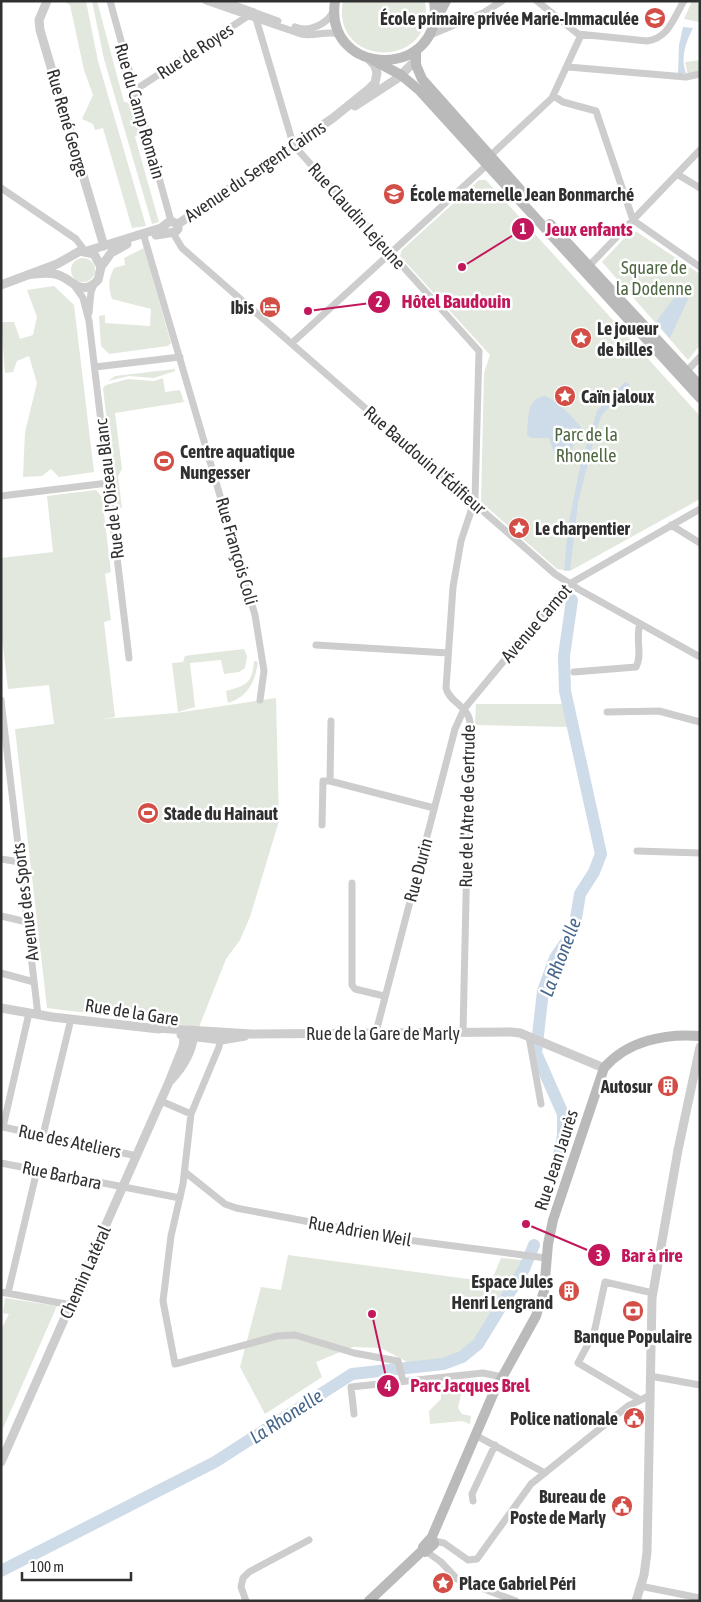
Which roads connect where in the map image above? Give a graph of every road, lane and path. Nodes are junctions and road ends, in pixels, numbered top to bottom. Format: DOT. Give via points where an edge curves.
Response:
graph roads {
  1 [pos="47,1"];
  2 [pos="110,1"];
  3 [pos="206,1"];
  4 [pos="224,1"];
  5 [pos="326,1"];
  6 [pos="434,1"];
  7 [pos="446,1"];
  8 [pos="502,1"];
  9 [pos="537,1"];
  10 [pos="684,1"];
  11 [pos="334,9"];
  12 [pos="253,16"];
  13 [pos="338,30"];
  14 [pos="430,32"];
  15 [pos="581,35"];
  16 [pos="416,50"];
  17 [pos="371,59"];
  18 [pos="415,61"];
  19 [pos="568,67"];
  20 [pos="700,74"];
  21 [pos="401,75"];
  22 [pos="135,90"];
  23 [pos="554,96"];
  24 [pos="333,118"];
  25 [pos="295,145"];
  26 [pos="700,150"];
  27 [pos="488,160"];
  28 [pos="677,174"];
  29 [pos="1,188"];
  30 [pos="700,188"];
  31 [pos="633,220"];
  32 [pos="171,227"];
  33 [pos="144,236"];
  34 [pos="104,246"];
  35 [pos="82,250"];
  36 [pos="390,252"];
  37 [pos="68,258"];
  38 [pos="101,267"];
  39 [pos="700,267"];
  40 [pos="587,268"];
  41 [pos="27,275"];
  42 [pos="71,282"];
  43 [pos="94,284"];
  44 [pos="1,285"];
  45 [pos="89,321"];
  46 [pos="292,343"];
  47 [pos="180,357"];
  48 [pos="700,357"];
  49 [pos="94,368"];
  50 [pos="687,372"];
  51 [pos="700,386"];
  52 [pos="700,398"];
  53 [pos="108,483"];
  54 [pos="1,496"];
  55 [pos="474,504"];
  56 [pos="700,509"];
  57 [pos="671,525"];
  58 [pos="700,543"];
  59 [pos="569,584"];
  60 [pos="640,624"];
  61 [pos="316,645"];
  62 [pos="448,653"];
  63 [pos="700,657"];
  64 [pos="130,658"];
  65 [pos="574,672"];
  66 [pos="1,700"];
  67 [pos="260,700"];
  68 [pos="464,709"];
  69 [pos="607,712"];
  70 [pos="331,721"];
  71 [pos="700,722"];
  72 [pos="330,781"];
  73 [pos="434,808"];
  74 [pos="322,825"];
  75 [pos="637,851"];
  76 [pos="700,853"];
  77 [pos="1,859"];
  78 [pos="20,862"];
  79 [pos="352,884"];
  80 [pos="1,916"];
  81 [pos="27,922"];
  82 [pos="1,973"];
  83 [pos="34,982"];
  84 [pos="384,996"];
  85 [pos="1,1008"];
  86 [pos="33,1014"];
  87 [pos="72,1019"];
  88 [pos="376,1032"];
  89 [pos="463,1032"];
  90 [pos="190,1034"];
  91 [pos="252,1034"];
  92 [pos="221,1036"];
  93 [pos="700,1036"];
  94 [pos="531,1038"];
  95 [pos="700,1047"];
  96 [pos="604,1068"];
  97 [pos="161,1101"];
  98 [pos="542,1104"];
  99 [pos="191,1114"];
  100 [pos="3,1127"];
  101 [pos="43,1135"];
  102 [pos="137,1156"];
  103 [pos="1,1162"];
  104 [pos="37,1170"];
  105 [pos="185,1172"];
  106 [pos="122,1188"];
  107 [pos="180,1198"];
  108 [pos="546,1258"];
  109 [pos="4,1293"];
  110 [pos="653,1293"];
  111 [pos="71,1305"];
  112 [pos="650,1376"];
  113 [pos="502,1377"];
  114 [pos="402,1378"];
  115 [pos="700,1385"];
  116 [pos="649,1396"];
  117 [pos="639,1399"];
  118 [pos="354,1414"];
  119 [pos="477,1436"];
  120 [pos="495,1445"];
  121 [pos="1,1462"];
  122 [pos="545,1473"];
  123 [pos="473,1501"];
  124 [pos="309,1540"];
  125 [pos="432,1540"];
  126 [pos="425,1551"];
  127 [pos="640,1586"];
  128 [pos="700,1598"];
  129 [pos="246,1601"];
  130 [pos="369,1601"];
  131 [pos="516,1601"];
  132 [pos="636,1601"];
  1 -- 34 [label="street, Rue René George" via="40,16 40,30"];
  2 -- 22 [label="street, Rue du Camp Romain"];
  3 -- 12 [label="street"];
  4 -- 12 [label="street"];
  5 -- 11 [label="main road"];
  6 -- 14 [label="main road" via="435,14"];
  7 -- 14 [label="main road"];
  8 -- 14 [label="street" via="483,13"];
  9 -- 15 [label="street"];
  10 -- 15 [label="street" via="670,29 653,40"];
  11 -- 12 [label="street" via="321,24 303,30"];
  11 -- 13 [label="main road"];
  12 -- 13 [label="street" via="304,35"];
  12 -- 22 [label="street, Rue de Royes"];
  12 -- 25 [label="street, Rue Claudin Lejeune"];
  13 -- 17 [label="main road" via="353,50"];
  14 -- 16 [label="main road"];
  15 -- 19 [label="street"];
  16 -- 17 [label="main road" via="397,60"];
  16 -- 18 [label="main road"];
  17 -- 21 [label="main road"];
  17 -- 24 [label="street, Avenue du Sergent Cairns" via="376,71 375,83"];
  18 -- 21 [label="street, Avenue du Sergent Cairns"];
  18 -- 27 [label="main road" via="422,79"];
  19 -- 20 [label="street" via="686,77"];
  19 -- 23 [label="street"];
  21 -- 24 [label="street, Avenue du Sergent Cairns"];
  21 -- 27 [label="main road"];
  22 -- 32 [label="street, Rue du Camp Romain"];
  23 -- 27 [label="street"];
  23 -- 31 [label="street" via="597,113"];
  24 -- 25 [label="street, Avenue du Sergent Cairns"];
  25 -- 32 [label="street, Avenue du Sergent Cairns"];
  25 -- 36 [label="street, Rue Claudin Lejeune"];
  26 -- 28 [label="street"];
  27 -- 36 [label="street"];
  27 -- 40 [label="main road"];
  28 -- 30 [label="street"];
  28 -- 31 [label="street"];
  29 -- 35 [label="street" via="76,239"];
  31 -- 39 [label="street"];
  31 -- 40 [label="street"];
  32 -- 33 [label="street, Avenue du Sergent Cairns"];
  32 -- 46 [label="street, Rue Baudouin l'Édifieur" via="182,248"];
  33 -- 34 [label="street"];
  33 -- 38 [label="street" via="117,248"];
  33 -- 47 [label="street, Rue François Coli"];
  34 -- 35 [label="street"];
  35 -- 37 [label="street"];
  35 -- 38 [label="street" via="97,257"];
  36 -- 46 [label="street"];
  36 -- 55 [label="street, Rue Claudin Lejeune" via="479,351"];
  37 -- 41 [label="street"];
  37 -- 42 [label="street" via="64,270"];
  38 -- 43 [label="street" via="100,277"];
  40 -- 50 [label="main road"];
  40 -- 52 [label="main road"];
  41 -- 42 [label="street" via="54,273"];
  41 -- 44 [label="street"];
  42 -- 43 [label="street" via="84,288"];
  42 -- 45 [label="street, Rue de l'Oiseau Blanc" via="81,295"];
  43 -- 45 [label="street, Rue de l'Oiseau Blanc" via="90,294"];
  45 -- 49 [label="street, Rue de l'Oiseau Blanc"];
  46 -- 55 [label="street, Rue Baudouin l'Édifieur"];
  47 -- 49 [label="street"];
  47 -- 67 [label="street, Rue François Coli" via="257,620 264,671"];
  48 -- 50 [label="street"];
  49 -- 53 [label="street, Rue de l'Oiseau Blanc"];
  50 -- 51 [label="main road"];
  53 -- 54 [label="street"];
  53 -- 64 [label="street, Rue de l'Oiseau Blanc"];
  55 -- 59 [label="street, Rue Baudouin l'Édifieur"];
  55 -- 62 [label="street, Rue de l'Atre de Gertrude" via="460,546"];
  56 -- 57 [label="street, Avenue Carnot"];
  57 -- 58 [label="street"];
  57 -- 59 [label="street, Avenue Carnot"];
  59 -- 60 [label="street, Rue Baudouin l'Édifieur"];
  59 -- 68 [label="street, Avenue Carnot"];
  60 -- 63 [label="street, Rue Baudouin l'Édifieur"];
  60 -- 65 [label="street" via="636,667"];
  61 -- 62 [label="street"];
  62 -- 68 [label="street, Rue de l'Atre de Gertrude" via="446,690"];
  66 -- 78 [label="street, Avenue des Sports"];
  68 -- 73 [label="street, Rue Durin" via="455,729"];
  68 -- 89 [label="street, Rue de l'Atre de Gertrude" via="470,725"];
  69 -- 71 [label="street" via="659,711"];
  70 -- 72 [label="street"];
  72 -- 73 [label="street"];
  72 -- 74 [label="street" via="323,781"];
  73 -- 84 [label="street, Rue Durin"];
  75 -- 76 [label="street"];
  77 -- 78 [label="street"];
  78 -- 81 [label="street, Avenue des Sports"];
  79 -- 84 [label="street" via="352,985 355,989"];
  80 -- 81 [label="street"];
  81 -- 83 [label="street, Avenue des Sports"];
  82 -- 83 [label="street"];
  83 -- 86 [label="street, Avenue des Sports"];
  84 -- 88 [label="street, Rue Durin"];
  85 -- 86 [label="street, Rue de la Gare"];
  86 -- 87 [label="street, Rue de la Gare"];
  86 -- 100 [label="street, Avenue des Sports"];
  87 -- 90 [label="street, Rue de la Gare"];
  87 -- 101 [label="street"];
  88 -- 89 [label="street, Rue de la Gare de Marly"];
  88 -- 91 [label="street, Rue de la Gare de Marly"];
  89 -- 94 [label="street, Rue de la Gare de Marly" via="511,1032"];
  90 -- 92 [label="street, Rue de la Gare"];
  90 -- 97 [label="street, Chemin Latéral" via="183,1066 169,1082"];
  91 -- 92 [label="street, Rue de la Gare"];
  92 -- 99 [label="street"];
  93 -- 96 [label="main road" via="675,1035 648,1040 621,1053"];
  94 -- 96 [label="street, Rue de la Gare de Marly"];
  94 -- 98 [label="street"];
  95 -- 110 [label="street"];
  96 -- 108 [label="main road, Rue Jean Jaurès" via="554,1215"];
  97 -- 99 [label="street"];
  97 -- 102 [label="street, Chemin Latéral"];
  99 -- 105 [label="street"];
  100 -- 101 [label="street, Rue des Ateliers"];
  101 -- 102 [label="street, Rue des Ateliers"];
  102 -- 106 [label="street, Chemin Latéral"];
  103 -- 104 [label="street, Rue Barbara"];
  104 -- 106 [label="street, Rue Barbara"];
  104 -- 109 [label="street"];
  105 -- 107 [label="street"];
  105 -- 108 [label="street, Rue Adrien Weil" via="236,1208 400,1239"];
  106 -- 107 [label="street, Rue Barbara"];
  106 -- 111 [label="street, Chemin Latéral"];
  107 -- 114 [label="street" via="163,1296 175,1364 288,1334 400,1363"];
  108 -- 113 [label="main road, Rue Jean Jaurès" via="544,1291 536,1316"];
  109 -- 111 [label="street"];
  110 -- 112 [label="street"];
  110 -- 117 [label="street" via="605,1282 594,1333 578,1362"];
  111 -- 121 [label="street, Chemin Latéral"];
  112 -- 115 [label="street"];
  112 -- 116 [label="street"];
  113 -- 114 [label="street" via="482,1373"];
  113 -- 119 [label="main road, Rue Jean Jaurès"];
  114 -- 118 [label="street" via="351,1387"];
  116 -- 117 [label="street"];
  116 -- 127 [label="street" via="647,1552"];
  117 -- 122 [label="street"];
  119 -- 120 [label="street"];
  119 -- 125 [label="main road, Rue Jean Jaurès"];
  120 -- 122 [label="street"];
  120 -- 123 [label="street" via="472,1494"];
  122 -- 125 [label="street" via="529,1487 476,1559 468,1560 444,1543"];
  124 -- 129 [label="street" via="246,1575 241,1587"];
  125 -- 126 [label="main road, Rue Jean Jaurès" via="423,1547"];
  126 -- 130 [label="main road, Rue Jean Jaurès"];
  126 -- 131 [label="street" via="442,1562 457,1579"];
  127 -- 128 [label="street"];
  127 -- 132 [label="street"];
}
